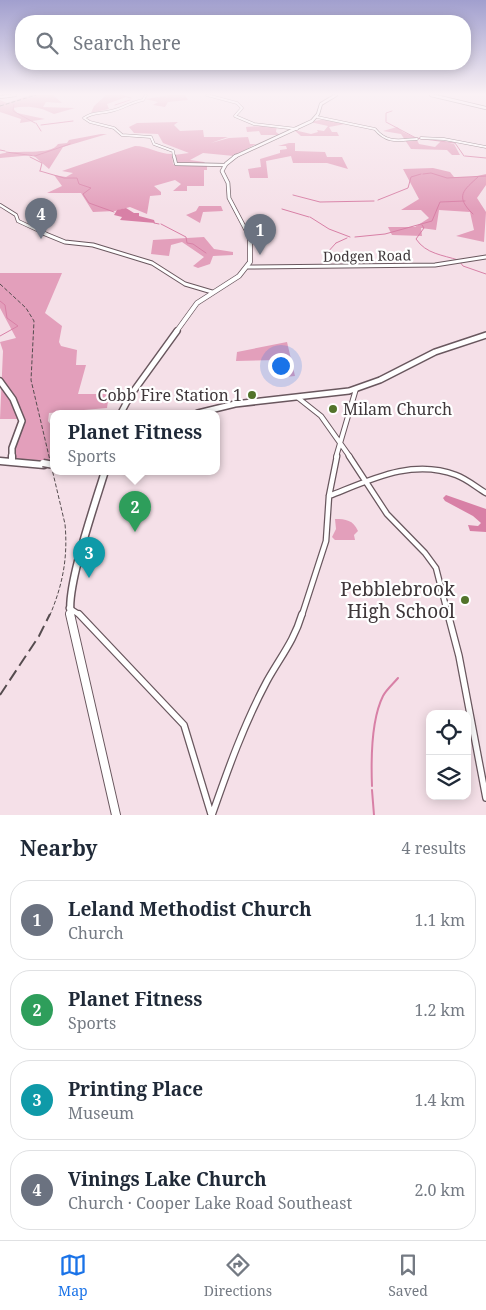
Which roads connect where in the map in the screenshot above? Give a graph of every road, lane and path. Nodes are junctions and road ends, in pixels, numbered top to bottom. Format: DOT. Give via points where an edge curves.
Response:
graph roads {
  1 [pos="118,133"];
  2 [pos="286,133"];
  3 [pos="378,133"];
  4 [pos="421,138"];
  5 [pos="417,139"];
  6 [pos="486,147"];
  7 [pos="224,165"];
  8 [pos="0,205"];
  9 [pos="244,238"];
  10 [pos="250,239"];
  11 [pos="244,246"];
  12 [pos="250,248"];
  13 [pos="486,257"];
  14 [pos="248,267"];
  15 [pos="210,292"];
  16 [pos="484,337"];
  17 [pos="0,382"];
  18 [pos="356,389"];
  19 [pos="297,397"];
  20 [pos="123,410"];
  21 [pos="209,410"];
  22 [pos="340,441"];
  23 [pos="0,460"];
  24 [pos="12,460"];
  25 [pos="50,465"];
  26 [pos="103,475"];
  27 [pos="364,483"];
  28 [pos="486,492"];
  29 [pos="329,496"];
  30 [pos="73,610"];
  31 [pos="486,798"];
  32 [pos="116,815"];
  33 [pos="212,815"];
  1 -- 7 [label="street" via="151,136 154,144 173,151 176,164"];
  2 -- 7 [label="main road" via="243,151"];
  3 -- 5 [label="street" via="389,140"];
  4 -- 6 [label="street"];
  7 -- 10 [label="main road" via="222,171 228,183 228,196"];
  8 -- 15 [label="street" via="16,215 18,221 50,236 152,263 184,284"];
  9 -- 10 [label="main road"];
  10 -- 12 [label="main road"];
  11 -- 12 [label="main road"];
  12 -- 14 [label="main road"];
  13 -- 14 [label="street, Dodgen Road" via="435,265"];
  14 -- 15 [label="main road" via="239,276"];
  15 -- 20 [label="main road" via="190,312"];
  16 -- 18 [label="main road" via="427,355 382,380"];
  17 -- 24 [label="main road" via="13,399 22,421 12,448"];
  18 -- 19 [label="main road"];
  18 -- 22 [label="street"];
  19 -- 21 [label="main road" via="232,404"];
  19 -- 22 [label="street" via="319,414"];
  22 -- 27 [label="street"];
  22 -- 29 [label="street"];
  23 -- 24 [label="main road"];
  24 -- 25 [label="main road, bridge"];
  26 -- 30 [label="main road" via="73,582"];
  27 -- 28 [label="street" via="404,468 426,467 456,475"];
  27 -- 29 [label="street"];
  27 -- 31 [label="street" via="392,521 429,557 438,574 459,656"];
  29 -- 33 [label="street" via="326,541 296,635 268,680 237,743"];
  30 -- 32 [label="main road"];
  30 -- 33 [label="street" via="184,725"];
}
